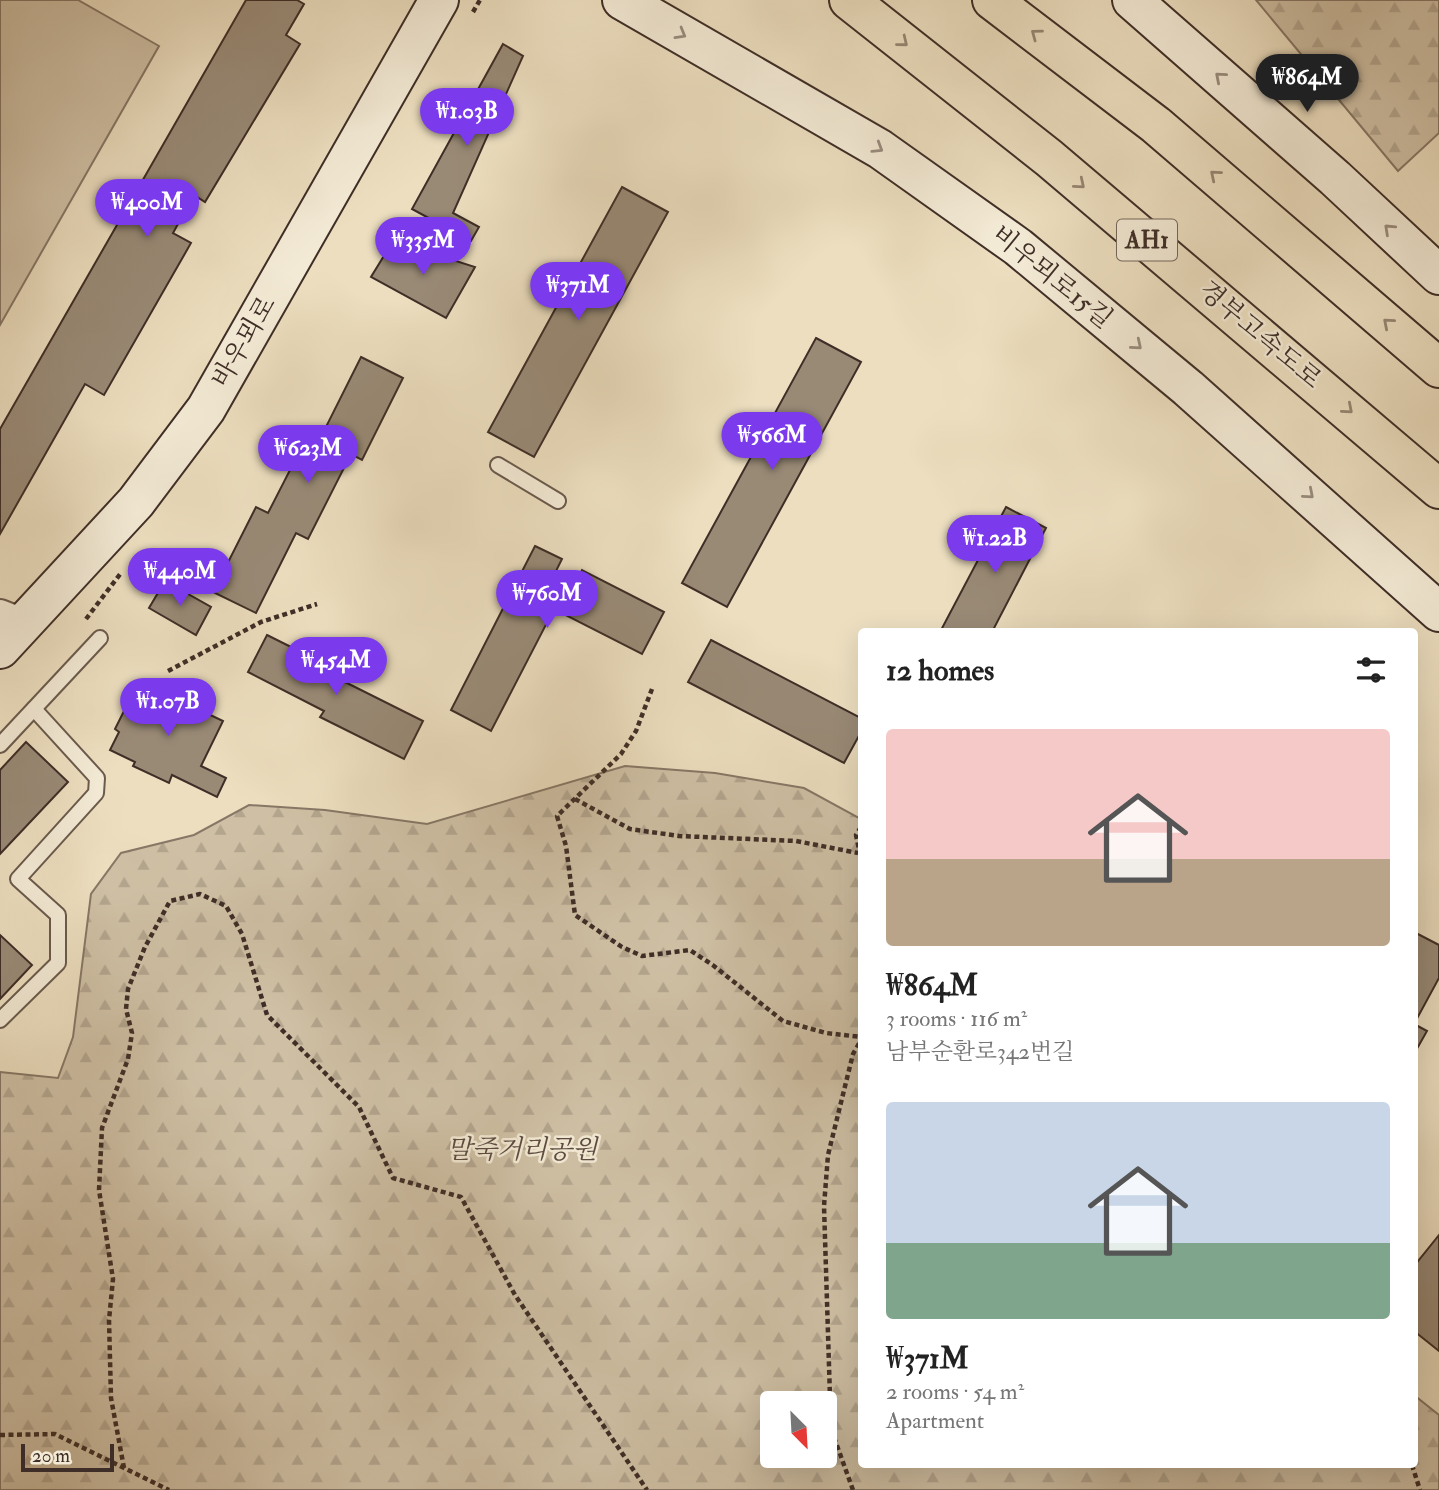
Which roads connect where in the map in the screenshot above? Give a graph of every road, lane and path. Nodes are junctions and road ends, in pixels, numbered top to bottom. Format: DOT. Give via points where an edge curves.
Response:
graph roads {
  1 [pos="439,0"];
  2 [pos="622,0"];
  3 [pos="849,0"];
  4 [pos="992,0"];
  5 [pos="1132,0"];
  6 [pos="1439,275"];
  7 [pos="1439,368"];
  8 [pos="498,465"];
  9 [pos="1439,488"];
  10 [pos="558,502"];
  11 [pos="317,604"];
  12 [pos="1439,612"];
  13 [pos="8,629"];
  14 [pos="100,638"];
  15 [pos="169,671"];
  16 [pos="652,689"];
  17 [pos="34,709"];
  18 [pos="0,745"];
  19 [pos="575,799"];
  20 [pos="858,856"];
  21 [pos="0,1020"];
  22 [pos="858,1038"];
  23 [pos="858,1045"];
  24 [pos="0,1435"];
  25 [pos="124,1468"];
  26 [pos="1413,1468"];
  27 [pos="159,1488"];
  28 [pos="169,1490"];
  29 [pos="647,1490"];
  30 [pos="853,1490"];
  31 [pos="1420,1490"];
  1 -- 13 [label="street, 바우뫼로" via="206,409 135,502"];
  2 -- 12 [label="street, 비우뫼로15길, one-way" via="880,149 1018,247 1188,388"];
  3 -- 9 [label="highway, 경부고속도로 / AH1, one-way" via="1060,167"];
  7 -- 4 [label="highway, one-way" via="1156,125"];
  6 -- 5 [label="street, one-way" via="1335,177"];
  8 -- 10 [label="lane"];
  11 -- 15 [label="path" via="261,622"];
  14 -- 17 [label="lane"];
  16 -- 19 [label="path" via="636,731 621,754"];
  17 -- 18 [label="lane"];
  17 -- 21 [label="lane" via="97,778 96,793 18,879 58,915 58,963"];
  19 -- 20 [label="path" via="630,829 796,841"];
  19 -- 22 [label="path" via="557,816 575,915 642,956 690,950 783,1021"];
  23 -- 30 [label="path" via="828,1155 824,1206 831,1429"];
  24 -- 25 [label="path" via="55,1434"];
  25 -- 27 [label="path"];
  25 -- 29 [label="path" via="111,1398 108,1320 113,1279 99,1190 102,1128 128,1059 132,1033 126,1009 128,989 145,947 170,901 200,894 226,906 242,934 267,1015 359,1107 393,1178 461,1196 515,1295"];
  26 -- 31 [label="path"];
  27 -- 28 [label="path"];
}
